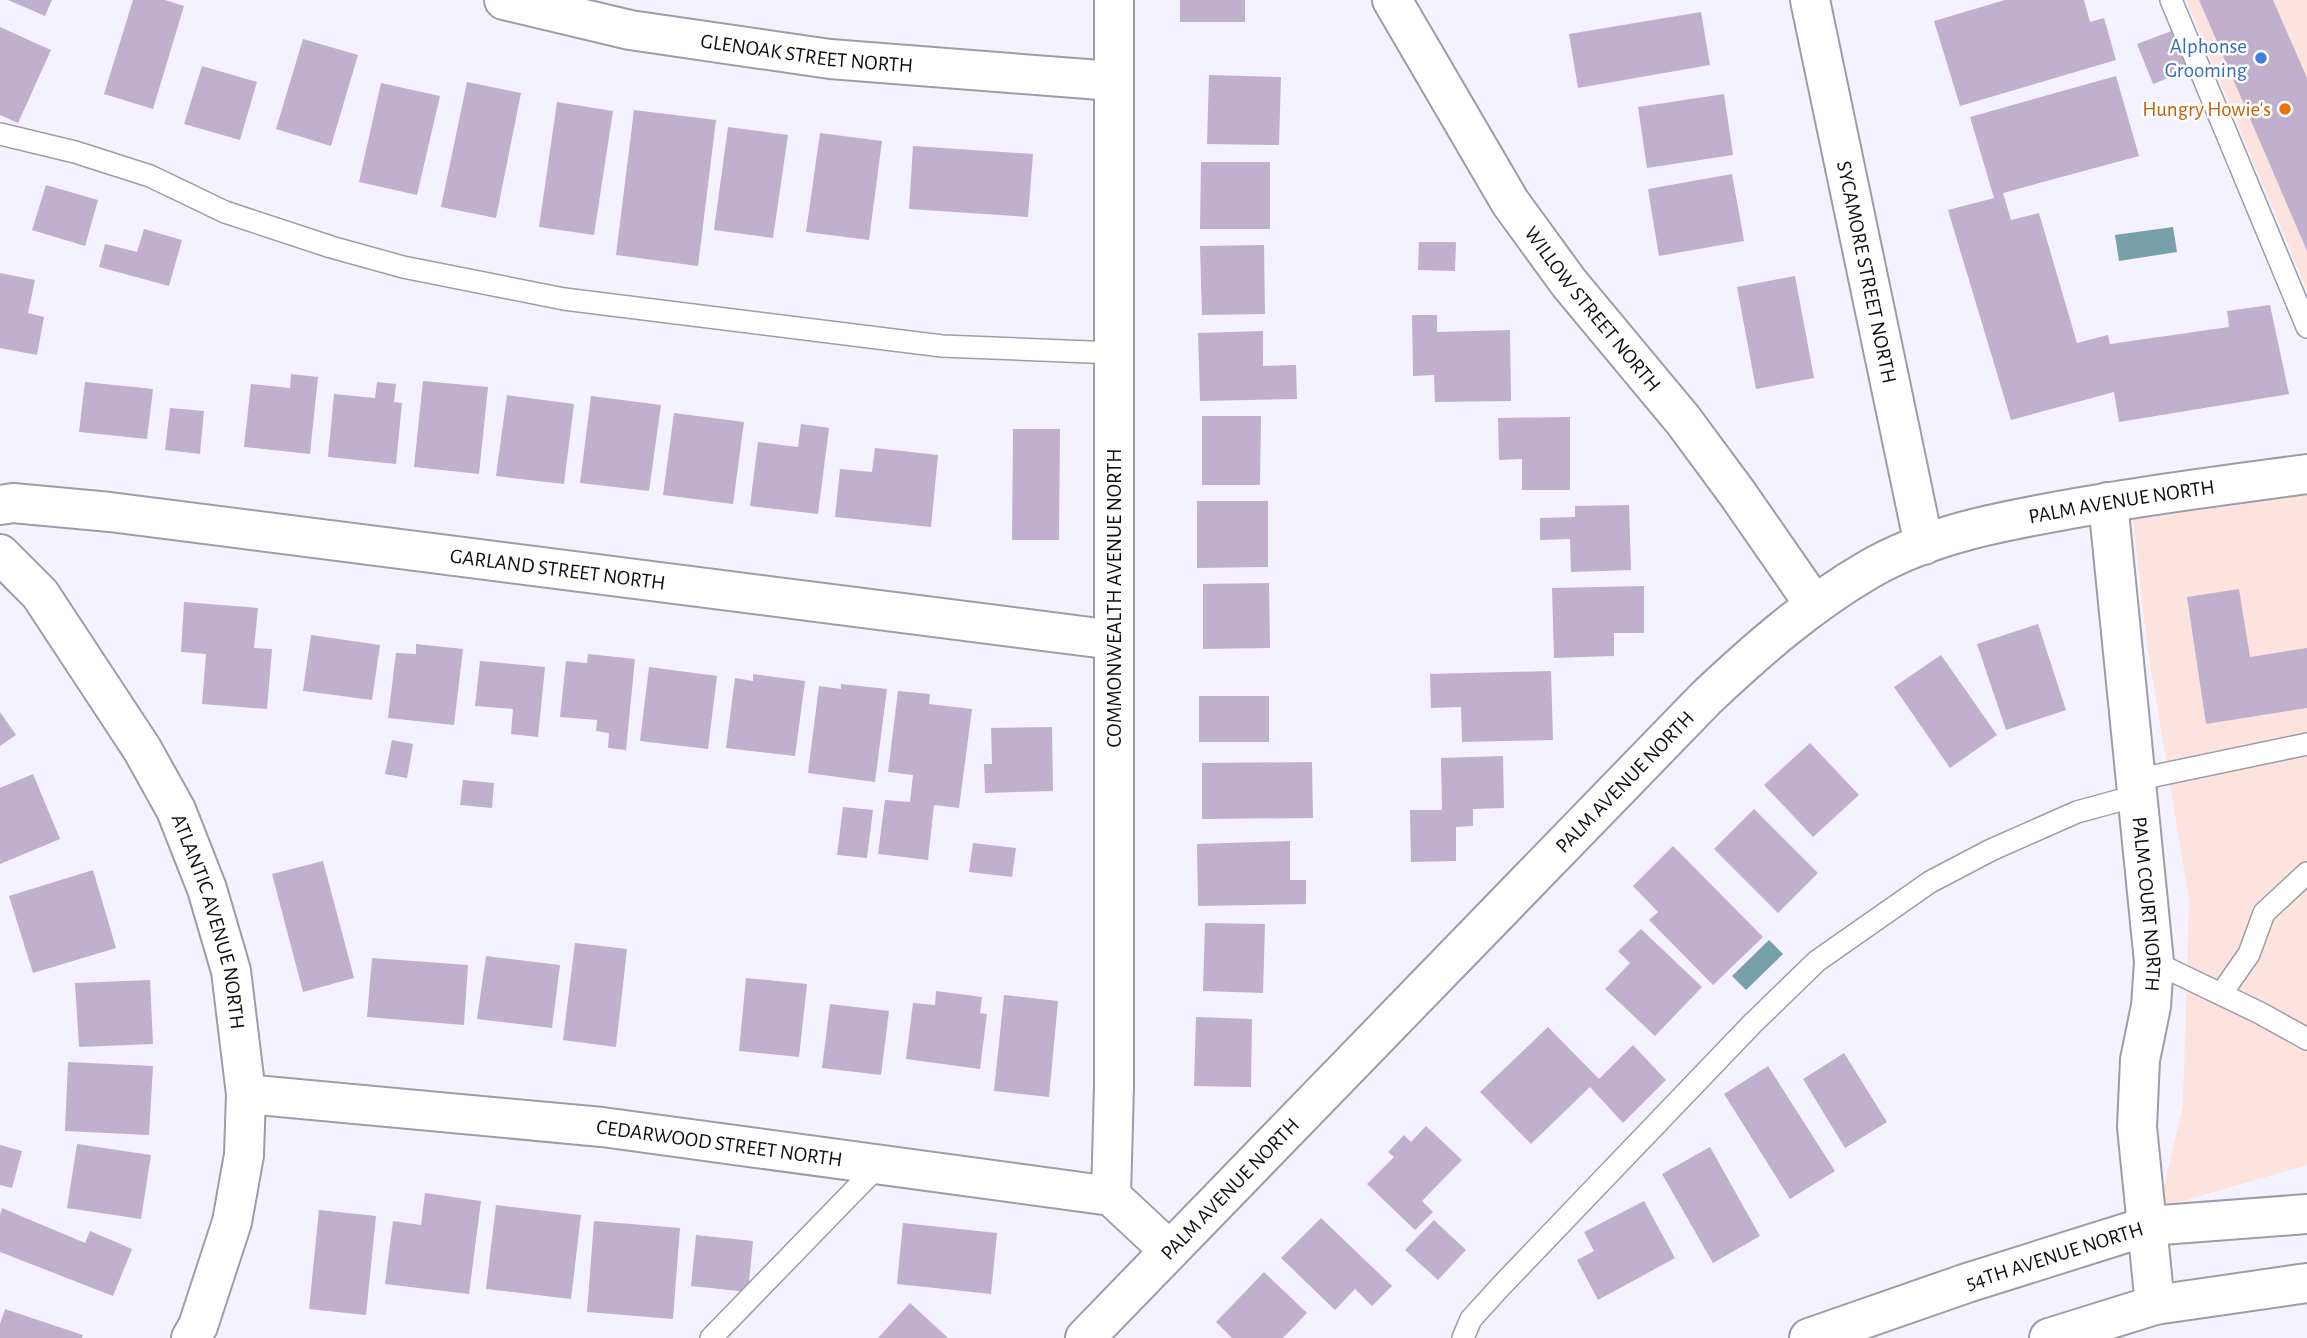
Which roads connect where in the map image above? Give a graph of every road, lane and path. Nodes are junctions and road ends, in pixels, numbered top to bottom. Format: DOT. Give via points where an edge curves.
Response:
graph roads {
  1 [pos="504,0"];
  2 [pos="1114,0"];
  3 [pos="1392,0"];
  4 [pos="1810,0"];
  5 [pos="2171,0"];
  6 [pos="1113,81"];
  7 [pos="0,134"];
  8 [pos="2307,327"];
  9 [pos="1114,353"];
  10 [pos="2307,474"];
  11 [pos="2108,502"];
  12 [pos="0,505"];
  13 [pos="1924,545"];
  14 [pos="0,554"];
  15 [pos="1814,604"];
  16 [pos="1115,640"];
  17 [pos="2307,744"];
  18 [pos="2136,789"];
  19 [pos="2307,873"];
  20 [pos="2154,962"];
  21 [pos="2221,994"];
  22 [pos="2307,1039"];
  23 [pos="246,1094"];
  24 [pos="879,1165"];
  25 [pos="1111,1196"];
  26 [pos="2307,1214"];
  27 [pos="2148,1226"];
  28 [pos="1169,1250"];
  29 [pos="2307,1283"];
  30 [pos="2155,1305"];
  31 [pos="191,1338"];
  32 [pos="711,1338"];
  33 [pos="1085,1338"];
  34 [pos="1463,1338"];
  35 [pos="1809,1338"];
  36 [pos="2049,1338"];
  1 -- 6 [label="street, GLENOAK STREET NORTH" via="630,30 830,59"];
  2 -- 6 [label="street, COMMONWEALTH AVENUE NORTH"];
  3 -- 15 [label="street, WILLOW STREET NORTH" via="1510,202 1569,284 1691,430"];
  4 -- 13 [label="street, SYCAMORE STREET NORTH"];
  5 -- 8 [label="lane"];
  6 -- 9 [label="street, COMMONWEALTH AVENUE NORTH"];
  7 -- 9 [label="lane" via="150,176 225,212 331,247 402,267 564,299 942,346"];
  9 -- 16 [label="street, COMMONWEALTH AVENUE NORTH"];
  10 -- 11 [label="street, PALM AVENUE NORTH"];
  11 -- 13 [label="street, PALM AVENUE NORTH" via="1991,523"];
  11 -- 18 [label="street, PALM COURT NORTH"];
  12 -- 16 [label="street, GARLAND STREET NORTH" via="110,512"];
  13 -- 15 [label="street, PALM AVENUE NORTH" via="1870,569"];
  14 -- 23 [label="street, ATLANTIC AVENUE NORTH" via="40,594 142,749 176,810 207,889 231,971"];
  15 -- 28 [label="street, PALM AVENUE NORTH" via="1706,698"];
  16 -- 25 [label="street, COMMONWEALTH AVENUE NORTH"];
  17 -- 18 [label="lane"];
  18 -- 20 [label="street, PALM COURT NORTH"];
  18 -- 34 [label="lane" via="2121,800 2077,812 1991,850 1930,882 1816,961 1502,1285 1471,1319"];
  19 -- 21 [label="lane" via="2264,912 2249,954"];
  20 -- 21 [label="lane"];
  20 -- 27 [label="street, PALM COURT NORTH" via="2140,1060 2137,1127"];
  21 -- 22 [label="lane"];
  23 -- 24 [label="street, CEDARWOOD STREET NORTH" via="602,1127"];
  23 -- 31 [label="street, ATLANTIC AVENUE NORTH" via="244,1155 232,1222"];
  24 -- 25 [label="street, CEDARWOOD STREET NORTH"];
  24 -- 32 [label="lane"];
  25 -- 28 [label="street"];
  26 -- 27 [label="street, 54TH AVENUE NORTH"];
  27 -- 30 [label="street, PALM COURT NORTH"];
  27 -- 35 [label="street, 54TH AVENUE NORTH"];
  28 -- 33 [label="street, PALM AVENUE NORTH"];
  29 -- 30 [label="street"];
  30 -- 36 [label="street"];
}
